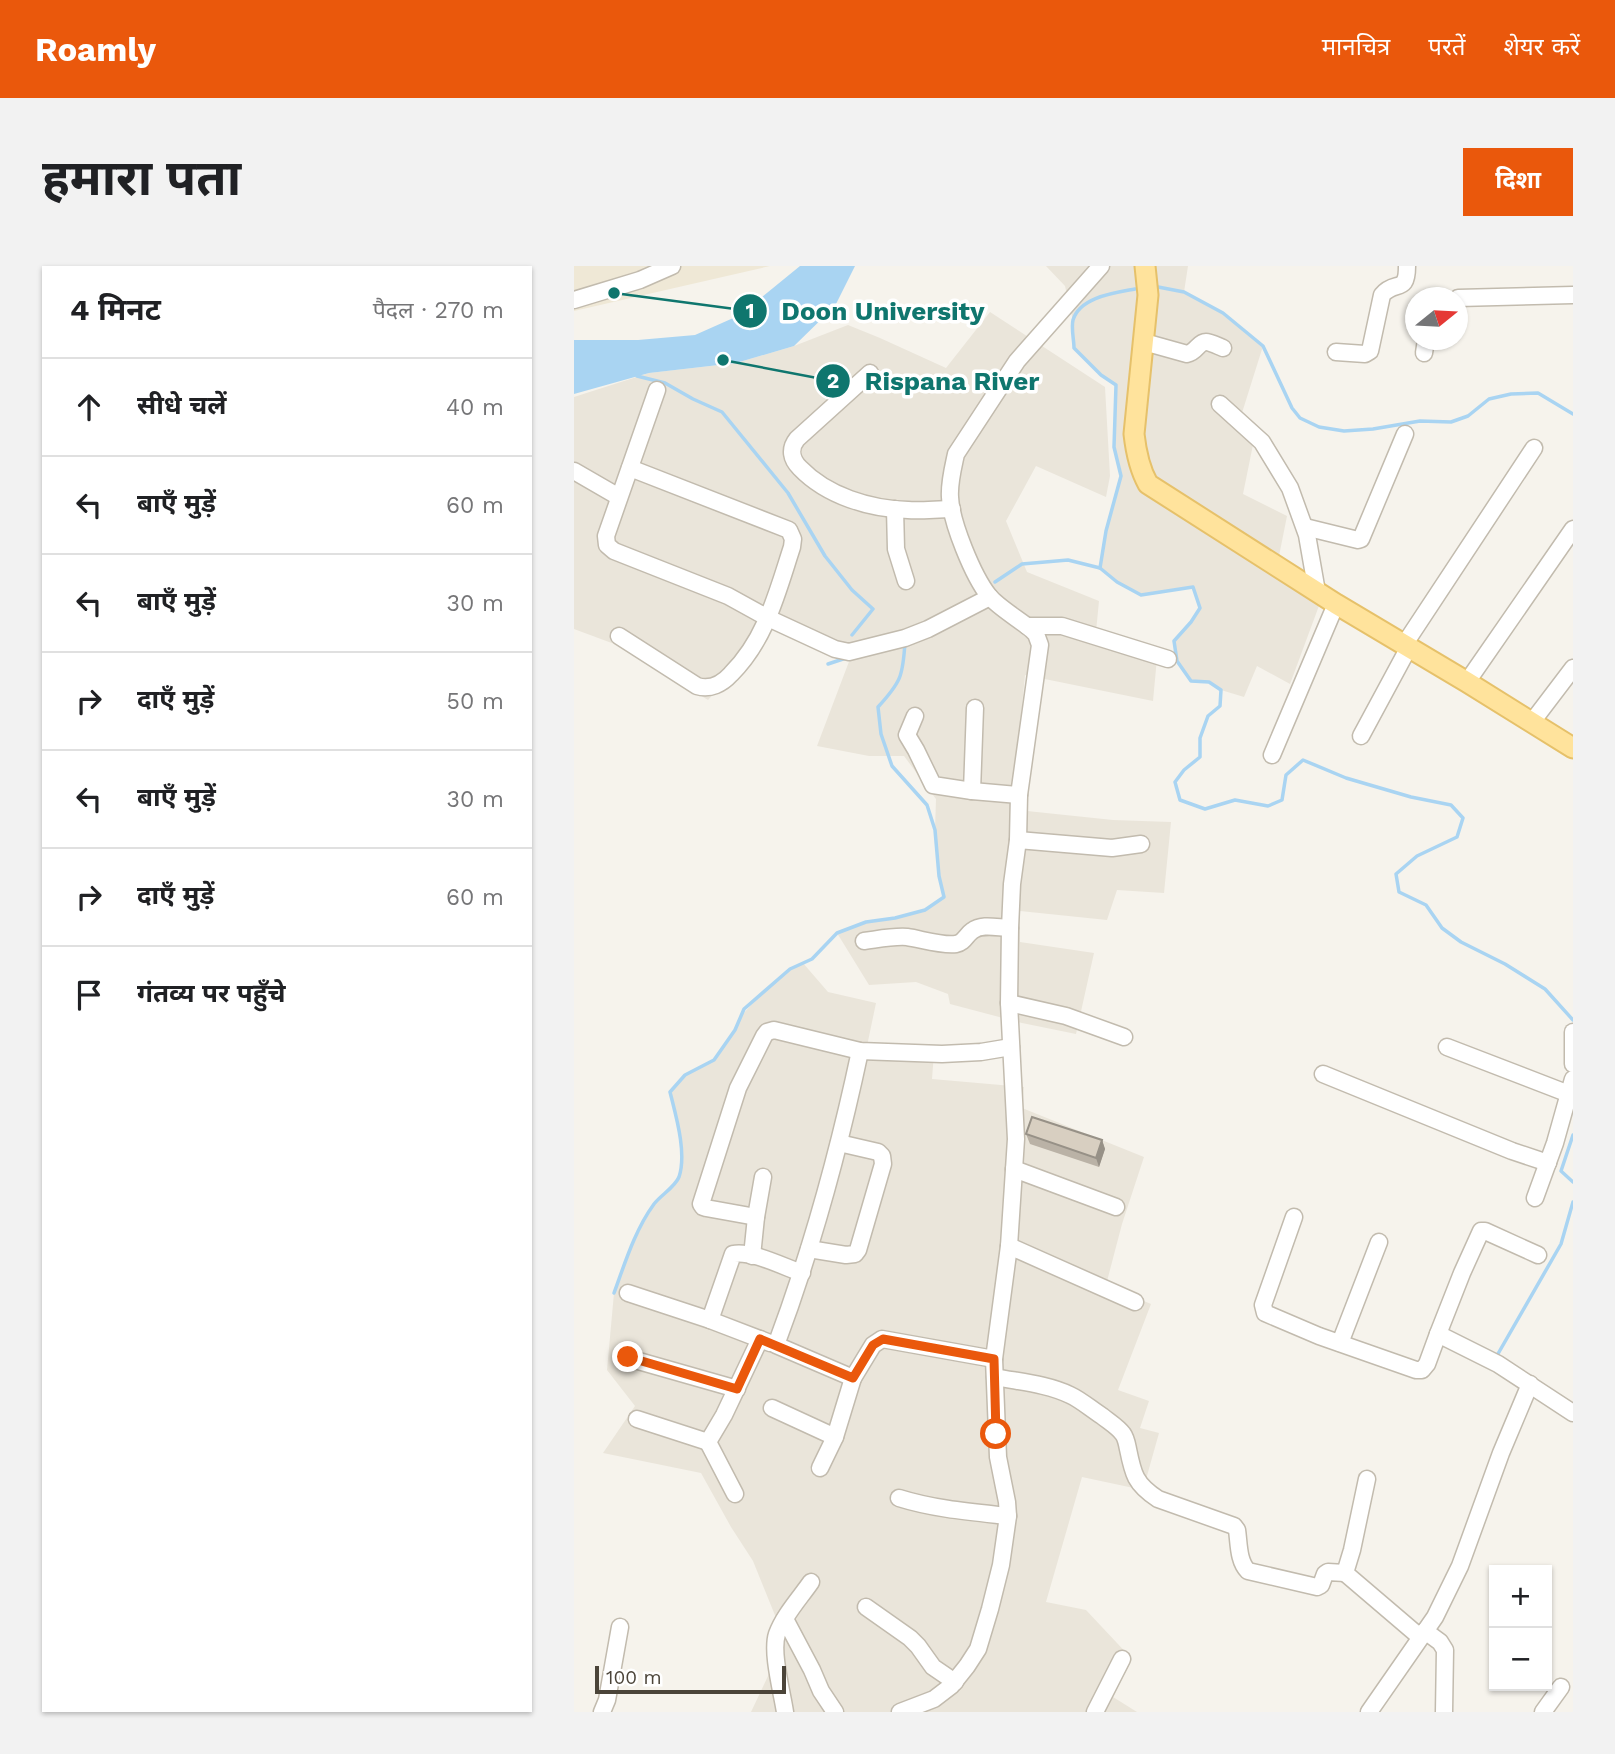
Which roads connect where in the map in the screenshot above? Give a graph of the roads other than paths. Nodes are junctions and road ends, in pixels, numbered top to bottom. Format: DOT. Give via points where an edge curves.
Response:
graph roads {
  1 [pos="672,266"];
  2 [pos="1101,266"];
  3 [pos="1145,266"];
  4 [pos="1407,266"];
  5 [pos="1573,295"];
  6 [pos="1468,298"];
  7 [pos="574,300"];
  8 [pos="1144,342"];
  9 [pos="1223,348"];
  10 [pos="1336,352"];
  11 [pos="870,373"];
  12 [pos="657,390"];
  13 [pos="1220,404"];
  14 [pos="1405,433"];
  15 [pos="1534,448"];
  16 [pos="630,468"];
  17 [pos="576,478"];
  18 [pos="619,497"];
  19 [pos="895,509"];
  20 [pos="952,509"];
  21 [pos="1305,527"];
  22 [pos="1573,528"];
  23 [pos="906,581"];
  24 [pos="1317,592"];
  25 [pos="990,597"];
  26 [pos="1336,604"];
  27 [pos="768,618"];
  28 [pos="1027,626"];
  29 [pos="619,636"];
  30 [pos="1406,646"];
  31 [pos="1168,659"];
  32 [pos="1573,668"];
  33 [pos="1467,682"];
  34 [pos="975,708"];
  35 [pos="915,716"];
  36 [pos="1532,722"];
  37 [pos="1361,736"];
  38 [pos="1573,748"];
  39 [pos="1272,755"];
  40 [pos="972,791"];
  41 [pos="1019,795"];
  42 [pos="1018,840"];
  43 [pos="1141,844"];
  44 [pos="1010,928"];
  45 [pos="864,941"];
  46 [pos="1009,1003"];
  47 [pos="1573,1032"];
  48 [pos="1124,1037"];
  49 [pos="1011,1047"];
  50 [pos="1447,1047"];
  51 [pos="860,1051"];
  52 [pos="1573,1064"];
  53 [pos="1323,1074"];
  54 [pos="1571,1086"];
  55 [pos="839,1143"];
  56 [pos="1548,1163"];
  57 [pos="1014,1169"];
  58 [pos="764,1177"];
  59 [pos="1535,1198"];
  60 [pos="1116,1207"];
  61 [pos="756,1217"];
  62 [pos="1294,1217"];
  63 [pos="1379,1242"];
  64 [pos="1009,1246"];
  65 [pos="809,1249"];
  66 [pos="1538,1255"];
  67 [pos="752,1256"];
  68 [pos="802,1273"];
  69 [pos="628,1293"];
  70 [pos="1135,1302"];
  71 [pos="710,1320"];
  72 [pos="1438,1334"];
  73 [pos="768,1342"];
  74 [pos="1340,1343"];
  75 [pos="628,1357"];
  76 [pos="994,1359"];
  77 [pos="995,1377"];
  78 [pos="853,1378"];
  79 [pos="1529,1385"];
  80 [pos="737,1389"];
  81 [pos="772,1408"];
  82 [pos="1573,1413"];
  83 [pos="637,1419"];
  84 [pos="835,1437"];
  85 [pos="708,1442"];
  86 [pos="820,1468"];
  87 [pos="1367,1479"];
  88 [pos="735,1494"];
  89 [pos="898,1498"];
  90 [pos="1008,1516"];
  91 [pos="1345,1573"];
  92 [pos="811,1582"];
  93 [pos="866,1607"];
  94 [pos="785,1619"];
  95 [pos="620,1627"];
  96 [pos="1423,1634"];
  97 [pos="1122,1659"];
  98 [pos="955,1682"];
  99 [pos="1560,1687"];
  100 [pos="602,1712"];
  101 [pos="785,1712"];
  102 [pos="835,1712"];
  103 [pos="901,1712"];
  104 [pos="1096,1712"];
  105 [pos="1370,1712"];
  106 [pos="1444,1712"];
  107 [pos="1543,1712"];
  1 -- 7 [label="street"];
  2 -- 20 [label="street" via="1017,361 956,454"];
  3 -- 8 [label="main road"];
  4 -- 10 [label="street" via="1406,281 1382,295 1370,351"];
  5 -- 6 [label="street"];
  8 -- 9 [label="street" via="1187,354 1206,342"];
  8 -- 24 [label="main road" via="1135,434 1137,456 1148,484"];
  11 -- 19 [label="street" via="797,439 792,456 813,481 853,500"];
  12 -- 16 [label="street"];
  13 -- 21 [label="street" via="1266,447 1290,488"];
  14 -- 21 [label="street" via="1361,539"];
  15 -- 30 [label="street"];
  16 -- 18 [label="street"];
  16 -- 27 [label="street" via="789,530 792,547"];
  17 -- 18 [label="street"];
  18 -- 27 [label="street" via="606,536 610,548 728,596"];
  19 -- 20 [label="street"];
  19 -- 23 [label="street" via="896,549"];
  20 -- 25 [label="street" via="967,555"];
  21 -- 24 [label="street"];
  22 -- 33 [label="street"];
  24 -- 26 [label="main road"];
  25 -- 27 [label="street" via="905,638 849,652"];
  25 -- 28 [label="street"];
  26 -- 30 [label="main road"];
  26 -- 39 [label="street"];
  27 -- 29 [label="street" via="743,662 725,680 705,688"];
  28 -- 31 [label="street" via="1062,626"];
  28 -- 41 [label="street" via="1040,645"];
  30 -- 33 [label="main road"];
  30 -- 37 [label="street"];
  32 -- 36 [label="street"];
  33 -- 36 [label="main road"];
  34 -- 40 [label="street"];
  35 -- 40 [label="street" via="907,736 931,783"];
  36 -- 38 [label="main road"];
  40 -- 41 [label="street"];
  41 -- 42 [label="street"];
  42 -- 43 [label="street" via="1112,848"];
  42 -- 44 [label="street"];
  44 -- 45 [label="street" via="977,928 954,945 906,937"];
  44 -- 46 [label="street"];
  46 -- 48 [label="street" via="1066,1016"];
  46 -- 49 [label="street"];
  47 -- 52 [label="street"];
  49 -- 51 [label="street" via="942,1054"];
  49 -- 57 [label="street"];
  50 -- 54 [label="street"];
  51 -- 55 [label="street"];
  51 -- 61 [label="street" via="774,1030 764,1036 738,1088 701,1204"];
  53 -- 56 [label="street"];
  54 -- 56 [label="street"];
  55 -- 65 [label="street"];
  55 -- 65 [label="street" via="878,1152 883,1164 855,1254"];
  56 -- 59 [label="street"];
  57 -- 60 [label="street"];
  57 -- 64 [label="street"];
  58 -- 61 [label="street"];
  61 -- 67 [label="street"];
  62 -- 74 [label="street" via="1263,1309"];
  63 -- 74 [label="street"];
  64 -- 70 [label="street"];
  64 -- 76 [label="street"];
  65 -- 68 [label="street"];
  66 -- 72 [label="street" via="1480,1232"];
  67 -- 68 [label="street"];
  67 -- 71 [label="street" via="731,1255"];
  68 -- 73 [label="street"];
  69 -- 71 [label="street"];
  71 -- 73 [label="street"];
  72 -- 74 [label="street" via="1425,1368 1419,1370"];
  72 -- 79 [label="street"];
  73 -- 78 [label="street"];
  73 -- 80 [label="street"];
  75 -- 80 [label="street"];
  76 -- 77 [label="street"];
  76 -- 78 [label="street" via="883,1339 873,1345"];
  77 -- 90 [label="street" via="997,1446"];
  77 -- 91 [label="street" via="1068,1394 1116,1427 1123,1434 1136,1479 1158,1499 1234,1526 1241,1561 1248,1571 1317,1587 1328,1572"];
  78 -- 84 [label="street"];
  79 -- 82 [label="street"];
  79 -- 96 [label="street" via="1460,1566"];
  80 -- 85 [label="street"];
  81 -- 84 [label="street"];
  83 -- 85 [label="street"];
  84 -- 86 [label="street"];
  85 -- 88 [label="street"];
  87 -- 91 [label="street"];
  89 -- 90 [label="street" via="923,1506"];
  90 -- 98 [label="street" via="1001,1565 978,1649"];
  91 -- 96 [label="street"];
  92 -- 94 [label="street"];
  93 -- 98 [label="street" via="910,1638 933,1667"];
  94 -- 101 [label="street" via="775,1651"];
  94 -- 102 [label="street"];
  95 -- 100 [label="street"];
  96 -- 105 [label="street"];
  96 -- 106 [label="street" via="1446,1650"];
  97 -- 104 [label="street"];
  98 -- 103 [label="street" via="934,1699"];
  99 -- 107 [label="street"];
}
